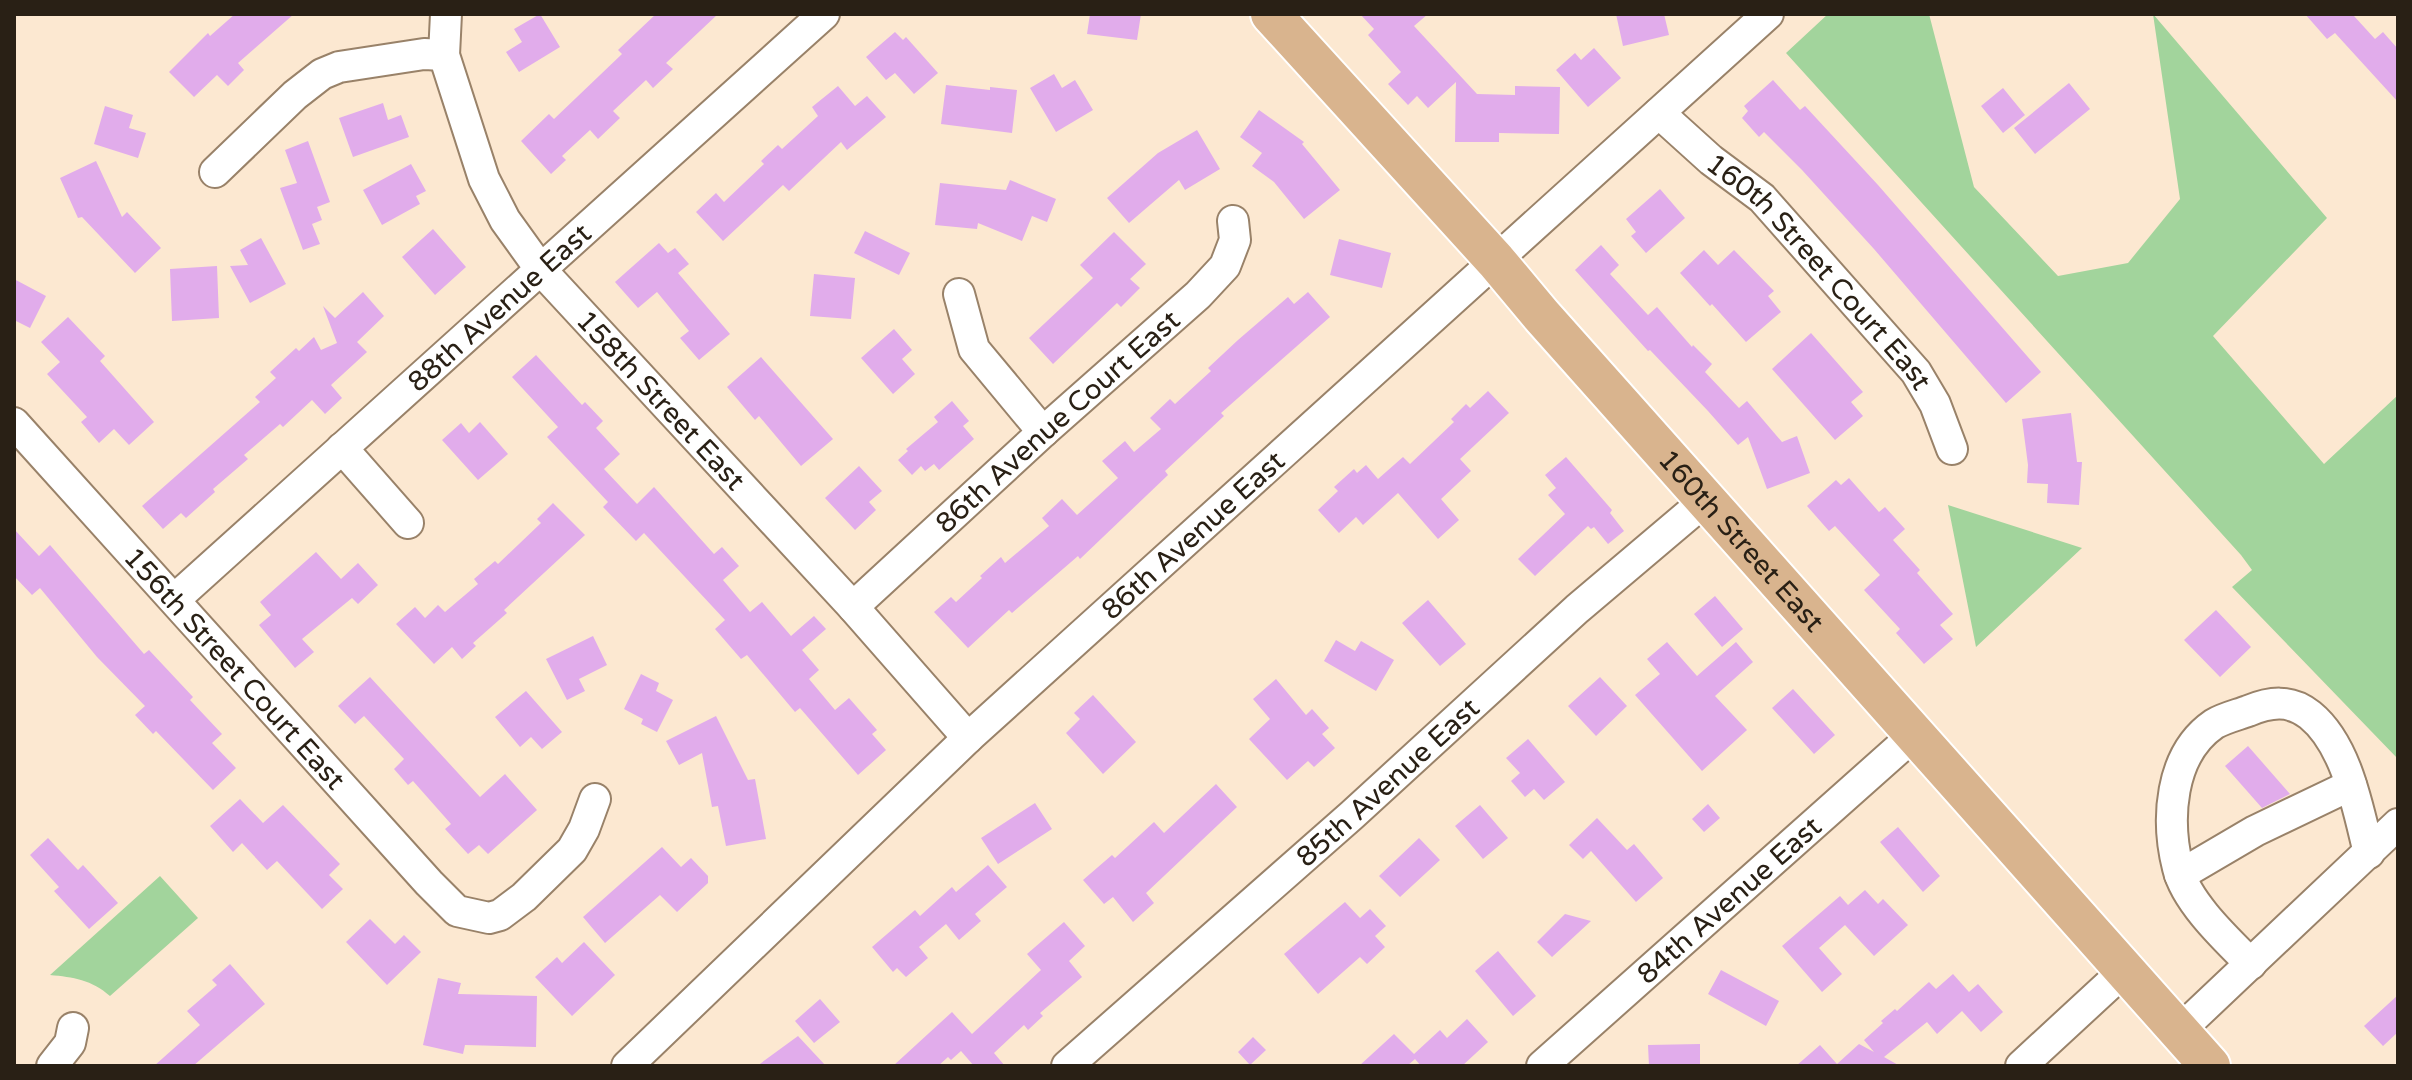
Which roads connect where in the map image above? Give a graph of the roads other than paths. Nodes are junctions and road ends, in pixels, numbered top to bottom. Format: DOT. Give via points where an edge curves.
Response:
graph roads {
  1 [pos="446,14"];
  2 [pos="824,14"];
  3 [pos="1271,14"];
  4 [pos="1768,14"];
  5 [pos="444,55"];
  6 [pos="1659,113"];
  7 [pos="215,172"];
  8 [pos="1233,221"];
  9 [pos="1496,261"];
  10 [pos="541,270"];
  11 [pos="959,294"];
  12 [pos="14,423"];
  13 [pos="1043,432"];
  14 [pos="342,448"];
  15 [pos="1952,449"];
  16 [pos="1707,499"];
  17 [pos="408,523"];
  18 [pos="175,599"];
  19 [pos="853,607"];
  20 [pos="1914,735"];
  21 [pos="968,738"];
  22 [pos="2351,785"];
  23 [pos="595,799"];
  24 [pos="2398,824"];
  25 [pos="2369,853"];
  26 [pos="2180,875"];
  27 [pos="2251,964"];
  28 [pos="2125,970"];
  29 [pos="73,1028"];
  30 [pos="2179,1031"];
  31 [pos="52,1066"];
  32 [pos="627,1066"];
  33 [pos="1067,1066"];
  34 [pos="1542,1066"];
  35 [pos="2021,1066"];
  36 [pos="2210,1066"];
  1 -- 5 [label="street, 158th Street East"];
  2 -- 10 [label="street, 88th Avenue East"];
  3 -- 9 [label="main road, 160th Street East"];
  4 -- 6 [label="street, 86th Avenue East"];
  5 -- 7 [label="street" via="339,67 322,74"];
  5 -- 10 [label="street, 158th Street East" via="484,179"];
  6 -- 9 [label="street, 86th Avenue East"];
  6 -- 15 [label="street, 160th Street Court East" via="1762,198 1916,372"];
  8 -- 13 [label="street, 86th Avenue Court East" via="1235,240 1225,266"];
  9 -- 16 [label="main road, 160th Street East"];
  9 -- 21 [label="street, 86th Avenue East"];
  10 -- 14 [label="street, 88th Avenue East"];
  10 -- 19 [label="street, 158th Street East"];
  11 -- 13 [label="street" via="974,349"];
  12 -- 18 [label="street, 156th Street Court East"];
  13 -- 19 [label="street, 86th Avenue Court East"];
  14 -- 17 [label="street"];
  14 -- 18 [label="street, 88th Avenue East"];
  16 -- 20 [label="main road, 160th Street East"];
  16 -- 33 [label="street, 85th Avenue East"];
  18 -- 23 [label="street, 156th Street Court East" via="457,911 489,918 524,897 572,850"];
  19 -- 21 [label="street, 158th Street East"];
  20 -- 28 [label="main road, 160th Street East"];
  20 -- 34 [label="street, 84th Avenue East"];
  21 -- 32 [label="street, 86th Avenue East"];
  22 -- 25 [label="street"];
  22 -- 26 [label="street" via="2255,831"];
  22 -- 26 [label="street" via="2329,737 2298,706 2267,704 2217,722 2193,747 2176,778 2170,810"];
  24 -- 25 [label="street"];
  25 -- 27 [label="street"];
  26 -- 27 [label="street" via="2218,932"];
  27 -- 30 [label="street"];
  28 -- 30 [label="main road, 160th Street East"];
  28 -- 35 [label="street"];
  29 -- 31 [label="street" via="70,1043"];
  30 -- 36 [label="main road, 160th Street East"];
}
